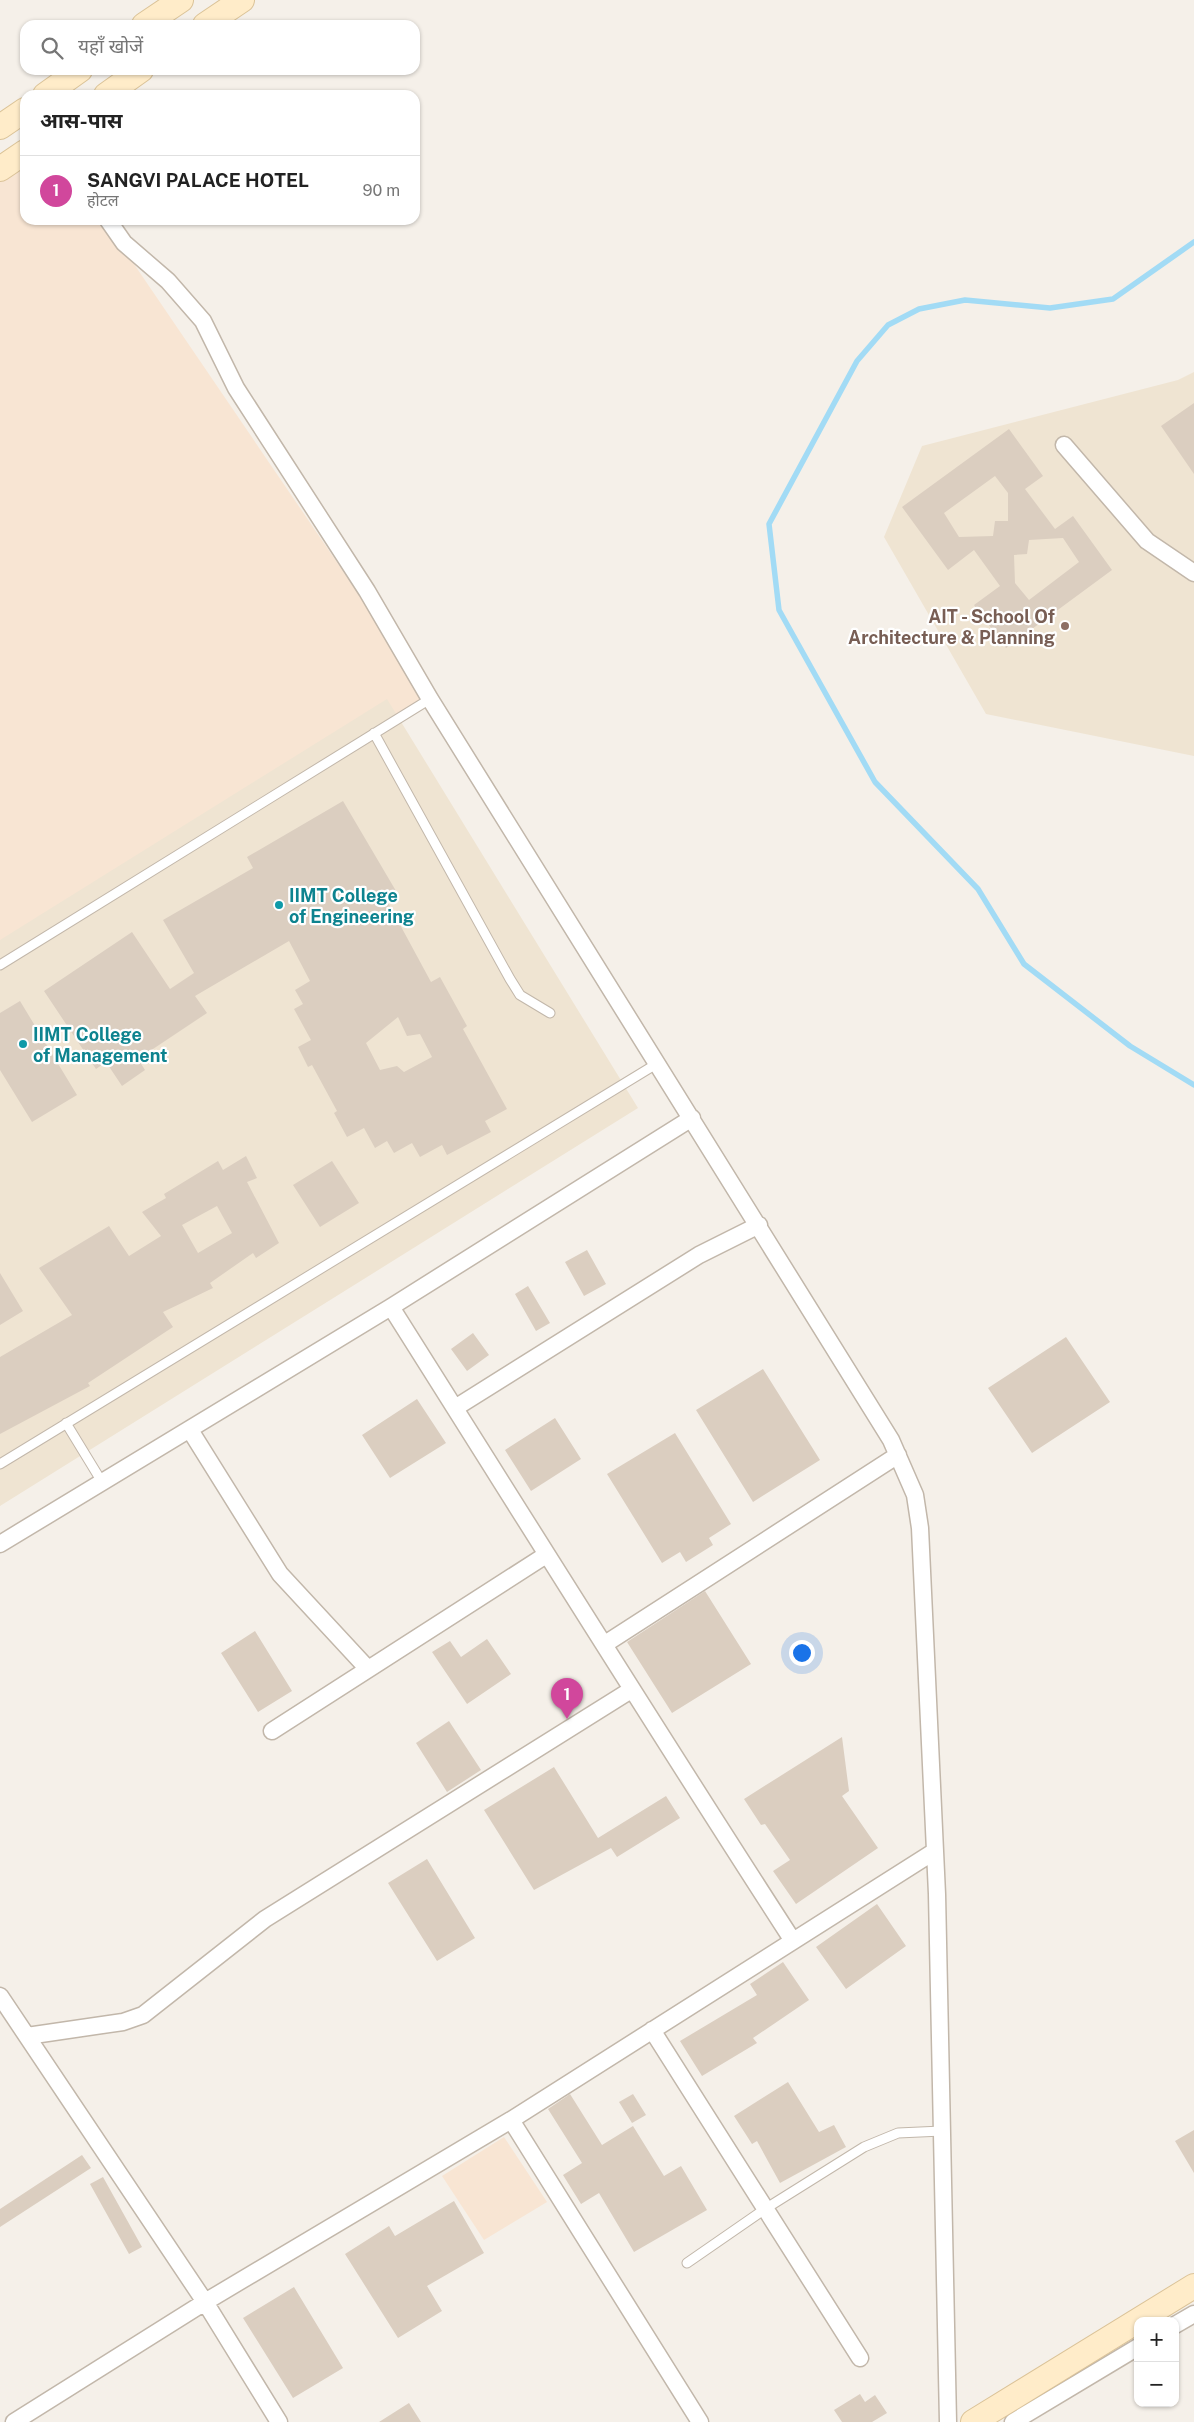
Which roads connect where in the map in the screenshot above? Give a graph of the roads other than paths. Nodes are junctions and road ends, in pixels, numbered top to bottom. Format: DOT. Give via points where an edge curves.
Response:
graph roads {
  1 [pos="181,0"];
  2 [pos="242,0"];
  3 [pos="151,20"];
  4 [pos="212,20"];
  5 [pos="73,75"];
  6 [pos="134,75"];
  7 [pos="52,90"];
  8 [pos="113,90"];
  9 [pos="20,113"];
  10 [pos="0,127"];
  11 [pos="20,156"];
  12 [pos="0,169"];
  13 [pos="111,225"];
  14 [pos="1064,444"];
  15 [pos="1194,574"];
  16 [pos="430,699"];
  17 [pos="374,733"];
  18 [pos="0,965"];
  19 [pos="550,1013"];
  20 [pos="658,1063"];
  21 [pos="692,1118"];
  22 [pos="759,1225"];
  23 [pos="391,1307"];
  24 [pos="455,1408"];
  25 [pos="66,1423"];
  26 [pos="190,1430"];
  27 [pos="898,1455"];
  28 [pos="0,1464"];
  29 [pos="102,1482"];
  30 [pos="0,1544"];
  31 [pos="546,1554"];
  32 [pos="605,1644"];
  33 [pos="368,1669"];
  34 [pos="631,1690"];
  35 [pos="272,1731"];
  36 [pos="935,1850"];
  37 [pos="793,1941"];
  38 [pos="0,1996"];
  39 [pos="4,2013"];
  40 [pos="652,2030"];
  41 [pos="27,2036"];
  42 [pos="511,2120"];
  43 [pos="942,2131"];
  44 [pos="765,2209"];
  45 [pos="687,2263"];
  46 [pos="1194,2286"];
  47 [pos="205,2302"];
  48 [pos="1194,2314"];
  49 [pos="1179,2323"];
  50 [pos="1134,2349"];
  51 [pos="860,2358"];
  52 [pos="14,2422"];
  53 [pos="280,2422"];
  54 [pos="700,2422"];
  55 [pos="948,2422"];
  56 [pos="973,2422"];
  57 [pos="1013,2422"];
  1 -- 3 [label="street"];
  2 -- 4 [label="street"];
  5 -- 7 [label="street"];
  6 -- 8 [label="street"];
  9 -- 10 [label="street"];
  11 -- 12 [label="street"];
  13 -- 16 [label="street" via="124,243 168,281 203,321 236,388 367,591"];
  14 -- 15 [label="street" via="1146,541"];
  16 -- 17 [label="lane"];
  16 -- 20 [label="street"];
  17 -- 18 [label="lane"];
  17 -- 19 [label="lane" via="520,995"];
  20 -- 21 [label="street"];
  20 -- 25 [label="lane"];
  21 -- 22 [label="street"];
  21 -- 23 [label="street"];
  22 -- 24 [label="street" via="699,1255"];
  22 -- 27 [label="street"];
  23 -- 24 [label="street"];
  23 -- 26 [label="street"];
  24 -- 31 [label="street"];
  25 -- 28 [label="lane"];
  25 -- 29 [label="lane"];
  26 -- 29 [label="street"];
  26 -- 33 [label="street" via="280,1574"];
  27 -- 32 [label="street"];
  27 -- 36 [label="street" via="915,1495 920,1528"];
  29 -- 30 [label="street"];
  31 -- 32 [label="street"];
  31 -- 33 [label="street"];
  32 -- 34 [label="street"];
  33 -- 35 [label="street"];
  34 -- 37 [label="street"];
  34 -- 41 [label="street" via="265,1919 142,2015 123,2022"];
  36 -- 37 [label="street"];
  36 -- 43 [label="street"];
  37 -- 40 [label="street"];
  38 -- 39 [label="street"];
  39 -- 41 [label="street"];
  40 -- 42 [label="street"];
  40 -- 44 [label="street"];
  41 -- 47 [label="street"];
  42 -- 47 [label="street"];
  42 -- 54 [label="street"];
  43 -- 44 [label="lane" via="898,2133 864,2148"];
  43 -- 55 [label="street"];
  44 -- 45 [label="lane"];
  44 -- 51 [label="street"];
  46 -- 56 [label="street"];
  47 -- 52 [label="street"];
  47 -- 53 [label="street"];
  48 -- 49 [label="street"];
  50 -- 57 [label="street"];
}
